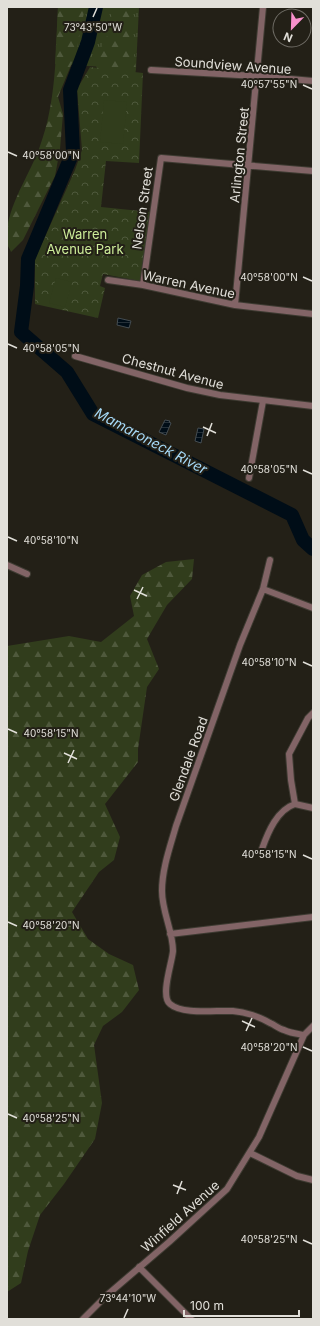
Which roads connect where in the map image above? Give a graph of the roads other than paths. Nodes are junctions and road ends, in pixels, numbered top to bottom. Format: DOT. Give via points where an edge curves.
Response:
graph roads {
  1 [pos="263,7"];
  2 [pos="151,70"];
  3 [pos="257,76"];
  4 [pos="313,81"];
  5 [pos="248,165"];
  6 [pos="313,171"];
  7 [pos="108,280"];
  8 [pos="142,285"];
  9 [pos="235,305"];
  10 [pos="313,314"];
  11 [pos="76,356"];
  12 [pos="263,401"];
  13 [pos="313,406"];
  14 [pos="249,478"];
  15 [pos="270,560"];
  16 [pos="7,566"];
  17 [pos="27,574"];
  18 [pos="262,589"];
  19 [pos="313,608"];
  20 [pos="313,713"];
  21 [pos="295,804"];
  22 [pos="313,808"];
  23 [pos="262,849"];
  24 [pos="313,918"];
  25 [pos="170,934"];
  26 [pos="313,1026"];
  27 [pos="304,1036"];
  28 [pos="250,1153"];
  29 [pos="313,1180"];
  30 [pos="139,1267"];
  31 [pos="85,1317"];
  32 [pos="93,1319"];
  33 [pos="190,1319"];
  1 -- 3 [label="street, Arlington Street"];
  2 -- 3 [label="street, Soundview Avenue"];
  3 -- 4 [label="street, Soundview Avenue"];
  3 -- 5 [label="street, Arlington Street"];
  5 -- 6 [label="street"];
  5 -- 8 [label="street, Nelson Street" via="161,158"];
  5 -- 9 [label="street, Arlington Street"];
  7 -- 8 [label="street, Warren Avenue"];
  8 -- 9 [label="street, Warren Avenue"];
  9 -- 10 [label="street, Warren Avenue"];
  11 -- 12 [label="street, Chestnut Avenue" via="187,388"];
  12 -- 13 [label="street, Chestnut Avenue"];
  12 -- 14 [label="street"];
  15 -- 18 [label="street, Glendale Road"];
  16 -- 17 [label="street"];
  18 -- 19 [label="street"];
  18 -- 25 [label="street, Glendale Road" via="170,845 162,891 163,909"];
  20 -- 21 [label="street" via="289,754"];
  21 -- 22 [label="street"];
  21 -- 23 [label="street" via="288,806 276,819"];
  24 -- 25 [label="street"];
  25 -- 27 [label="street, Glendale Road" via="173,952 166,984 166,996 170,1004 178,1009 234,1011"];
  26 -- 27 [label="street, Winfield Avenue"];
  27 -- 28 [label="street, Winfield Avenue"];
  28 -- 29 [label="street" via="297,1176"];
  28 -- 30 [label="street, Winfield Avenue" via="227,1189"];
  30 -- 31 [label="street, Winfield Avenue"];
  30 -- 33 [label="street"];
  31 -- 32 [label="street"];
}
